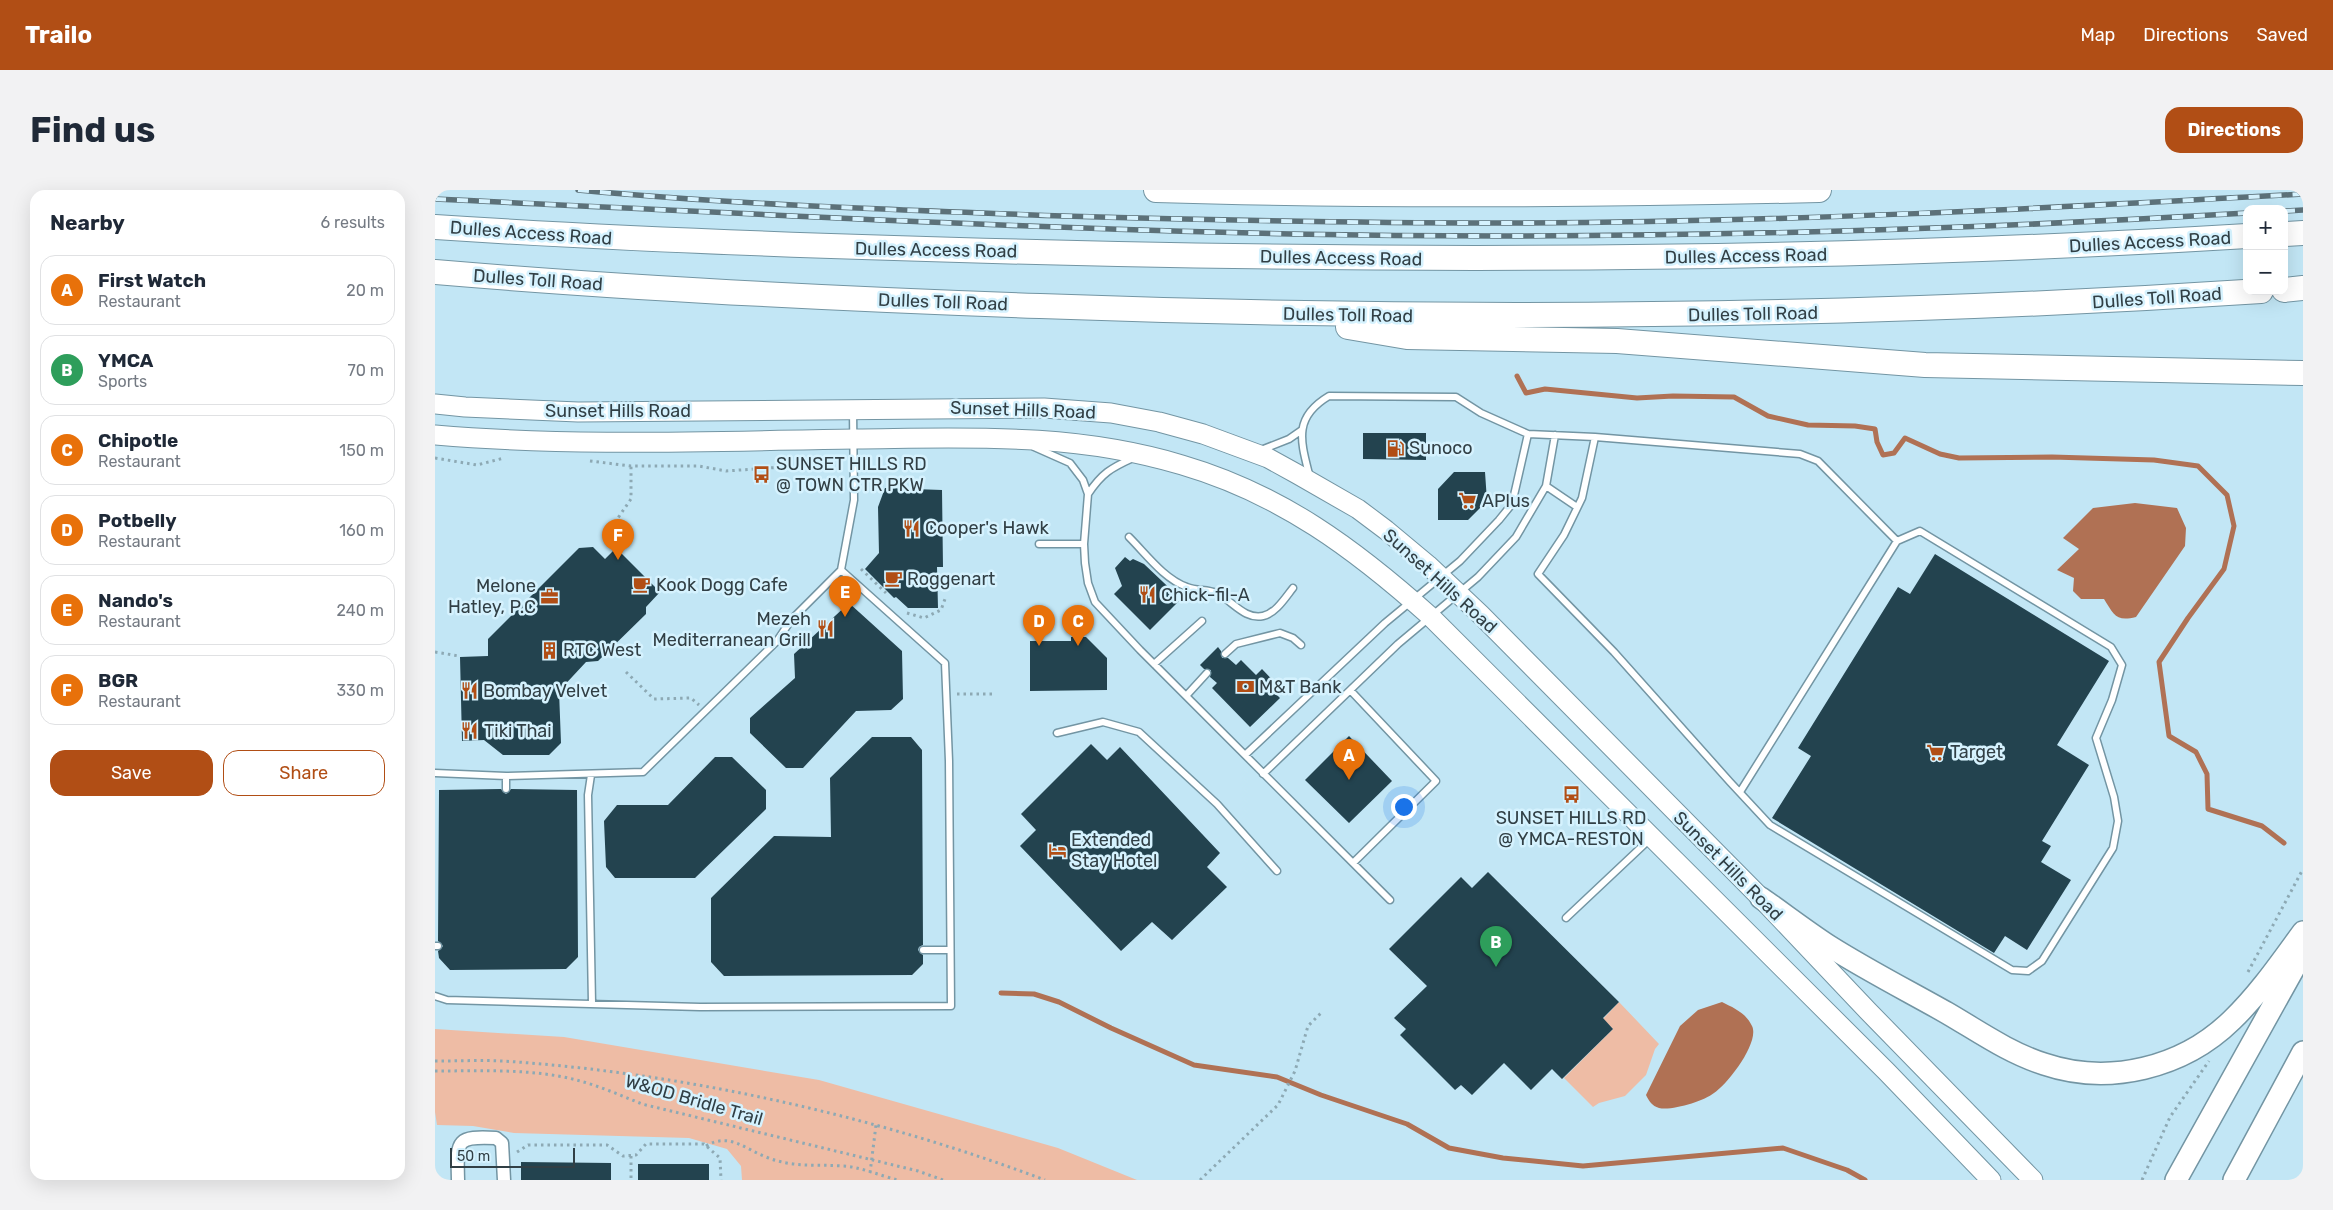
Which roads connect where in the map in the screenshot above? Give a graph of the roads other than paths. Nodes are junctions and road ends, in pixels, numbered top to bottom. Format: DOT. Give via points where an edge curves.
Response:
graph roads {
  1 [pos="1156,190"];
  2 [pos="1819,190"];
  3 [pos="435,227"];
  4 [pos="2303,233"];
  5 [pos="2288,234"];
  6 [pos="2243,236"];
  7 [pos="435,272"];
  8 [pos="2303,288"];
  9 [pos="2288,290"];
  10 [pos="2243,292"];
  11 [pos="1274,314"];
  12 [pos="2303,373"];
  13 [pos="435,404"];
  14 [pos="853,409"];
  15 [pos="1302,430"];
  16 [pos="1528,434"];
  17 [pos="435,435"];
  18 [pos="1555,435"];
  19 [pos="1009,438"];
  20 [pos="1595,438"];
  21 [pos="854,439"];
  22 [pos="1254,452"];
  23 [pos="1143,454"];
  24 [pos="1311,481"];
  25 [pos="1545,486"];
  26 [pos="1088,494"];
  27 [pos="1577,508"];
  28 [pos="1129,537"];
  29 [pos="1897,541"];
  30 [pos="1039,544"];
  31 [pos="1084,544"];
  32 [pos="841,570"];
  33 [pos="1441,576"];
  34 [pos="1293,588"];
  35 [pos="1458,593"];
  36 [pos="1413,600"];
  37 [pos="1431,617"];
  38 [pos="1202,621"];
  39 [pos="1301,645"];
  40 [pos="1225,654"];
  41 [pos="1153,664"];
  42 [pos="1207,673"];
  43 [pos="1351,691"];
  44 [pos="1186,696"];
  45 [pos="1057,733"];
  46 [pos="1245,755"];
  47 [pos="435,773"];
  48 [pos="1263,774"];
  49 [pos="591,775"];
  50 [pos="506,776"];
  51 [pos="506,789"];
  52 [pos="1739,792"];
  53 [pos="1652,837"];
  54 [pos="1353,863"];
  55 [pos="1277,871"];
  56 [pos="1761,898"];
  57 [pos="1390,900"];
  58 [pos="1566,918"];
  59 [pos="2303,932"];
  60 [pos="923,950"];
  61 [pos="950,950"];
  62 [pos="2303,952"];
  63 [pos="435,996"];
  64 [pos="592,1003"];
  65 [pos="2303,1052"];
  66 [pos="458,1180"];
  67 [pos="504,1180"];
  68 [pos="1991,1180"];
  69 [pos="2033,1180"];
  70 [pos="2176,1180"];
  71 [pos="2234,1180"];
  1 -- 2 [label="highway" via="1341,195 1531,195"];
  3 -- 6 [label="highway, Dulles Access Road" via="785,246 1454,259 1948,252"];
  4 -- 5 [label="highway"];
  7 -- 11 [label="highway, Dulles Toll Road" via="797,296"];
  8 -- 9 [label="highway"];
  10 -- 11 [label="highway, Dulles Toll Road" via="1819,313 1556,317"];
  11 -- 12 [label="highway" via="1407,337 1617,341 1925,365"];
  13 -- 14 [label="main road, Sunset Hills Road" via="578,412"];
  14 -- 21 [label="lane"];
  14 -- 22 [label="main road, Sunset Hills Road" via="1044,408 1111,413 1203,434"];
  15 -- 16 [label="lane" via="1306,415 1329,396 1456,397 1481,413"];
  15 -- 22 [label="lane" via="1289,439"];
  15 -- 24 [label="lane" via="1301,445"];
  16 -- 18 [label="lane"];
  16 -- 33 [label="lane" via="1512,504 1493,527"];
  17 -- 21 [label="main road, Sunset Hills Road" via="563,441"];
  18 -- 20 [label="lane"];
  18 -- 25 [label="lane"];
  19 -- 21 [label="main road, Sunset Hills Road"];
  19 -- 23 [label="main road, Sunset Hills Road" via="1074,442"];
  19 -- 26 [label="lane" via="1070,463 1078,470"];
  20 -- 27 [label="lane"];
  20 -- 29 [label="lane" via="1800,454 1817,461"];
  21 -- 32 [label="lane" via="854,500"];
  22 -- 24 [label="main road, Sunset Hills Road"];
  23 -- 26 [label="lane" via="1106,472 1097,479"];
  23 -- 36 [label="main road, Sunset Hills Road" via="1218,477 1281,505 1358,554"];
  24 -- 33 [label="main road, Sunset Hills Road" via="1358,509"];
  25 -- 27 [label="lane"];
  25 -- 35 [label="lane" via="1515,537 1479,577"];
  26 -- 31 [label="lane"];
  27 -- 52 [label="lane" via="1538,574 1615,652"];
  28 -- 34 [label="lane" via="1171,579 1197,591 1215,592 1254,617 1264,616 1277,608"];
  29 -- 52 [label="lane"];
  29 -- 52 [label="lane" via="1919,531 2111,647 2122,665 2096,738 2118,821 2113,848 2042,960 2028,971 2012,970 1770,825"];
  30 -- 31 [label="lane"];
  31 -- 41 [label="lane" via="1088,583 1095,602"];
  32 -- 49 [label="lane" via="791,620 777,641 643,772"];
  32 -- 61 [label="lane" via="945,663"];
  33 -- 35 [label="main road, Sunset Hills Road"];
  33 -- 36 [label="lane"];
  35 -- 37 [label="lane"];
  35 -- 56 [label="main road, Sunset Hills Road"];
  36 -- 37 [label="main road, Sunset Hills Road"];
  36 -- 46 [label="lane" via="1332,671"];
  37 -- 43 [label="lane" via="1398,644"];
  37 -- 53 [label="main road, Sunset Hills Road"];
  38 -- 41 [label="lane"];
  39 -- 40 [label="lane" via="1279,633 1236,644"];
  41 -- 44 [label="lane"];
  42 -- 44 [label="lane"];
  43 -- 48 [label="lane"];
  43 -- 54 [label="lane" via="1436,781"];
  44 -- 46 [label="lane"];
  45 -- 55 [label="lane" via="1103,722 1139,732 1217,804"];
  46 -- 48 [label="lane"];
  47 -- 50 [label="lane"];
  48 -- 54 [label="lane"];
  49 -- 50 [label="lane"];
  49 -- 64 [label="lane" via="588,795"];
  50 -- 51 [label="lane"];
  53 -- 58 [label="lane"];
  53 -- 68 [label="main road, Sunset Hills Road"];
  54 -- 57 [label="lane"];
  56 -- 59 [label="highway" via="1830,946 2007,1047 2042,1064 2094,1074 2145,1069 2179,1056 2207,1040 2246,1006"];
  56 -- 69 [label="main road, Sunset Hills Road"];
  60 -- 61 [label="lane"];
  61 -- 64 [label="lane" via="951,1006 700,1007"];
  62 -- 70 [label="highway"];
  63 -- 64 [label="lane" via="447,1000"];
  65 -- 71 [label="highway"];
  66 -- 67 [label="street" via="459,1147 462,1141 471,1137 496,1138 502,1143"];
}
